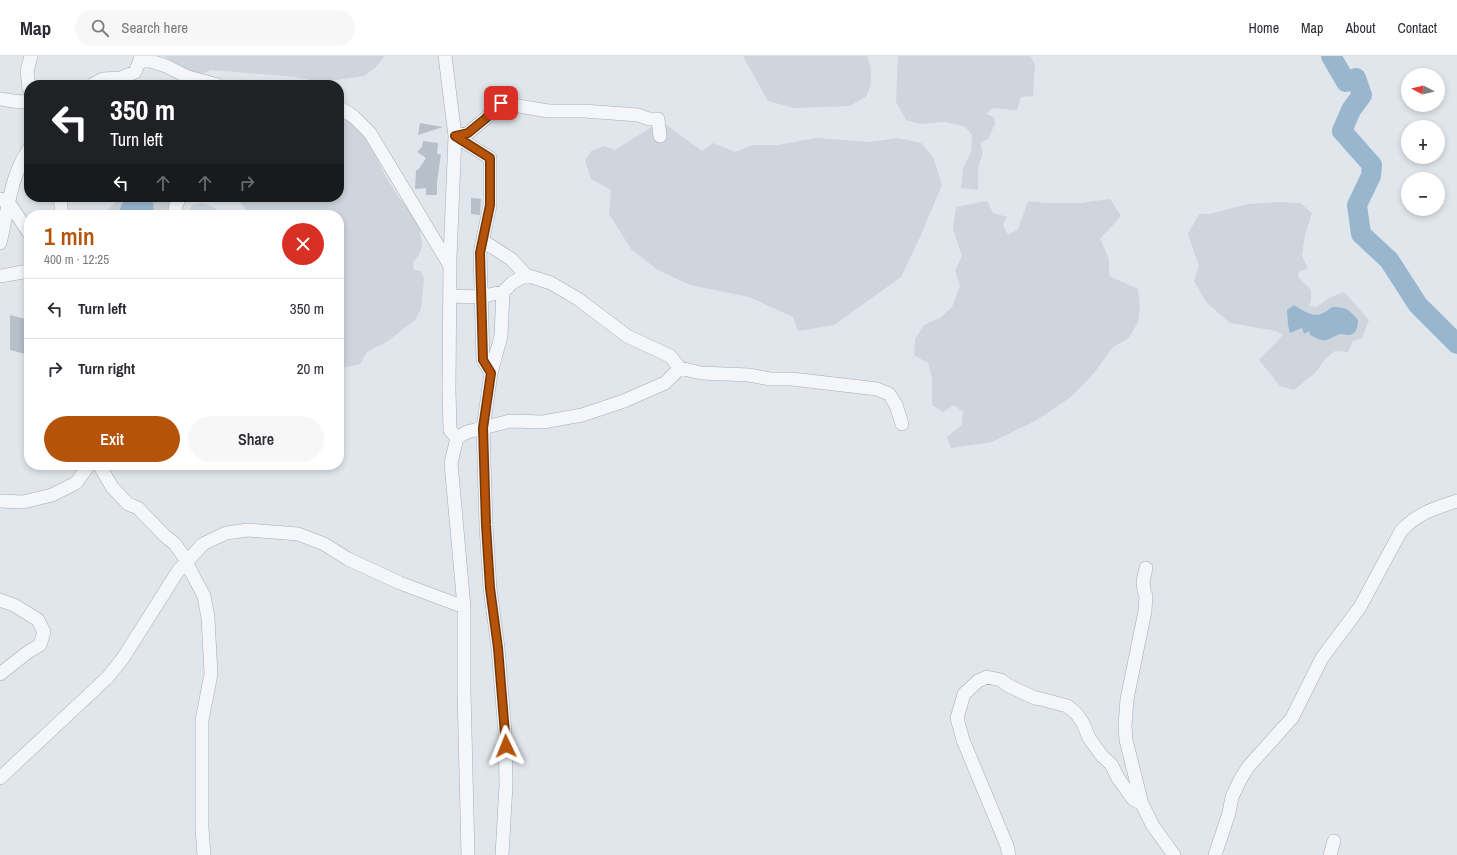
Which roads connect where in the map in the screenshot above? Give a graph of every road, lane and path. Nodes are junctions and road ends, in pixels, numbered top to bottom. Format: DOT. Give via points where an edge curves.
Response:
graph roads {
  1 [pos="31,56"];
  2 [pos="445,56"];
  3 [pos="141,57"];
  4 [pos="28,80"];
  5 [pos="102,80"];
  6 [pos="199,80"];
  7 [pos="0,99"];
  8 [pos="24,102"];
  9 [pos="344,110"];
  10 [pos="455,136"];
  11 [pos="660,136"];
  12 [pos="24,156"];
  13 [pos="4,201"];
  14 [pos="24,226"];
  15 [pos="483,241"];
  16 [pos="0,243"];
  17 [pos="450,265"];
  18 [pos="24,272"];
  19 [pos="526,275"];
  20 [pos="0,276"];
  21 [pos="503,292"];
  22 [pos="450,296"];
  23 [pos="481,297"];
  24 [pos="680,368"];
  25 [pos="491,373"];
  26 [pos="902,424"];
  27 [pos="483,428"];
  28 [pos="457,438"];
  29 [pos="85,470"];
  30 [pos="102,470"];
  31 [pos="1457,501"];
  32 [pos="0,502"];
  33 [pos="187,562"];
  34 [pos="1146,568"];
  35 [pos="0,600"];
  36 [pos="464,607"];
  37 [pos="0,674"];
  38 [pos="0,778"];
  39 [pos="1142,804"];
  40 [pos="1334,841"];
  41 [pos="204,855"];
  42 [pos="468,855"];
  43 [pos="502,855"];
  44 [pos="1009,855"];
  45 [pos="1174,855"];
  46 [pos="1215,855"];
  47 [pos="1330,855"];
  1 -- 4 [label="street" via="27,71"];
  2 -- 10 [label="street"];
  3 -- 5 [label="street" via="135,72 121,78"];
  3 -- 6 [label="street"];
  7 -- 8 [label="street"];
  9 -- 17 [label="street" via="370,133"];
  10 -- 11 [label="street" via="468,133 501,103 548,111 584,111 658,119"];
  10 -- 15 [label="street" via="490,158 490,205"];
  10 -- 17 [label="street"];
  12 -- 13 [label="street" via="13,186"];
  13 -- 14 [label="street"];
  13 -- 16 [label="street"];
  15 -- 19 [label="street" via="511,259"];
  15 -- 23 [label="street" via="480,253"];
  17 -- 22 [label="street"];
  18 -- 20 [label="street"];
  19 -- 21 [label="street"];
  19 -- 24 [label="street" via="551,283 578,299 627,336 670,356"];
  21 -- 23 [label="street"];
  21 -- 25 [label="street" via="501,336"];
  22 -- 23 [label="street"];
  22 -- 28 [label="street" via="450,430"];
  23 -- 25 [label="street" via="483,360"];
  24 -- 26 [label="street" via="701,373 749,375 877,389 889,394 896,405"];
  24 -- 27 [label="street" via="665,383 624,401 582,415 543,422 510,421"];
  25 -- 27 [label="street"];
  27 -- 28 [label="street" via="467,432"];
  27 -- 43 [label="street" via="490,588 505,733 506,785"];
  28 -- 36 [label="street" via="451,463"];
  29 -- 32 [label="street" via="76,483 52,495 23,502"];
  30 -- 33 [label="street" via="112,487 175,544"];
  31 -- 46 [label="street" via="1420,515 1402,531 1360,606 1322,658 1292,718 1248,767 1240,780 1232,797"];
  33 -- 36 [label="street" via="203,544 226,533 248,530 298,534 324,544 400,582"];
  33 -- 38 [label="street" via="178,571 123,658 108,677"];
  33 -- 41 [label="street" via="204,596 208,618 211,674 202,720"];
  34 -- 39 [label="street" via="1143,582 1146,596 1145,611 1130,683 1125,726 1128,753"];
  35 -- 37 [label="street" via="14,605 38,620 44,632 40,645"];
  36 -- 42 [label="street"];
  39 -- 44 [label="street" via="1132,799 1111,764 1089,738 1076,713 1062,705 1034,698 1001,680 987,677 978,681 964,694 958,718 962,740"];
  39 -- 45 [label="street" via="1153,826"];
  40 -- 47 [label="street"];
}
